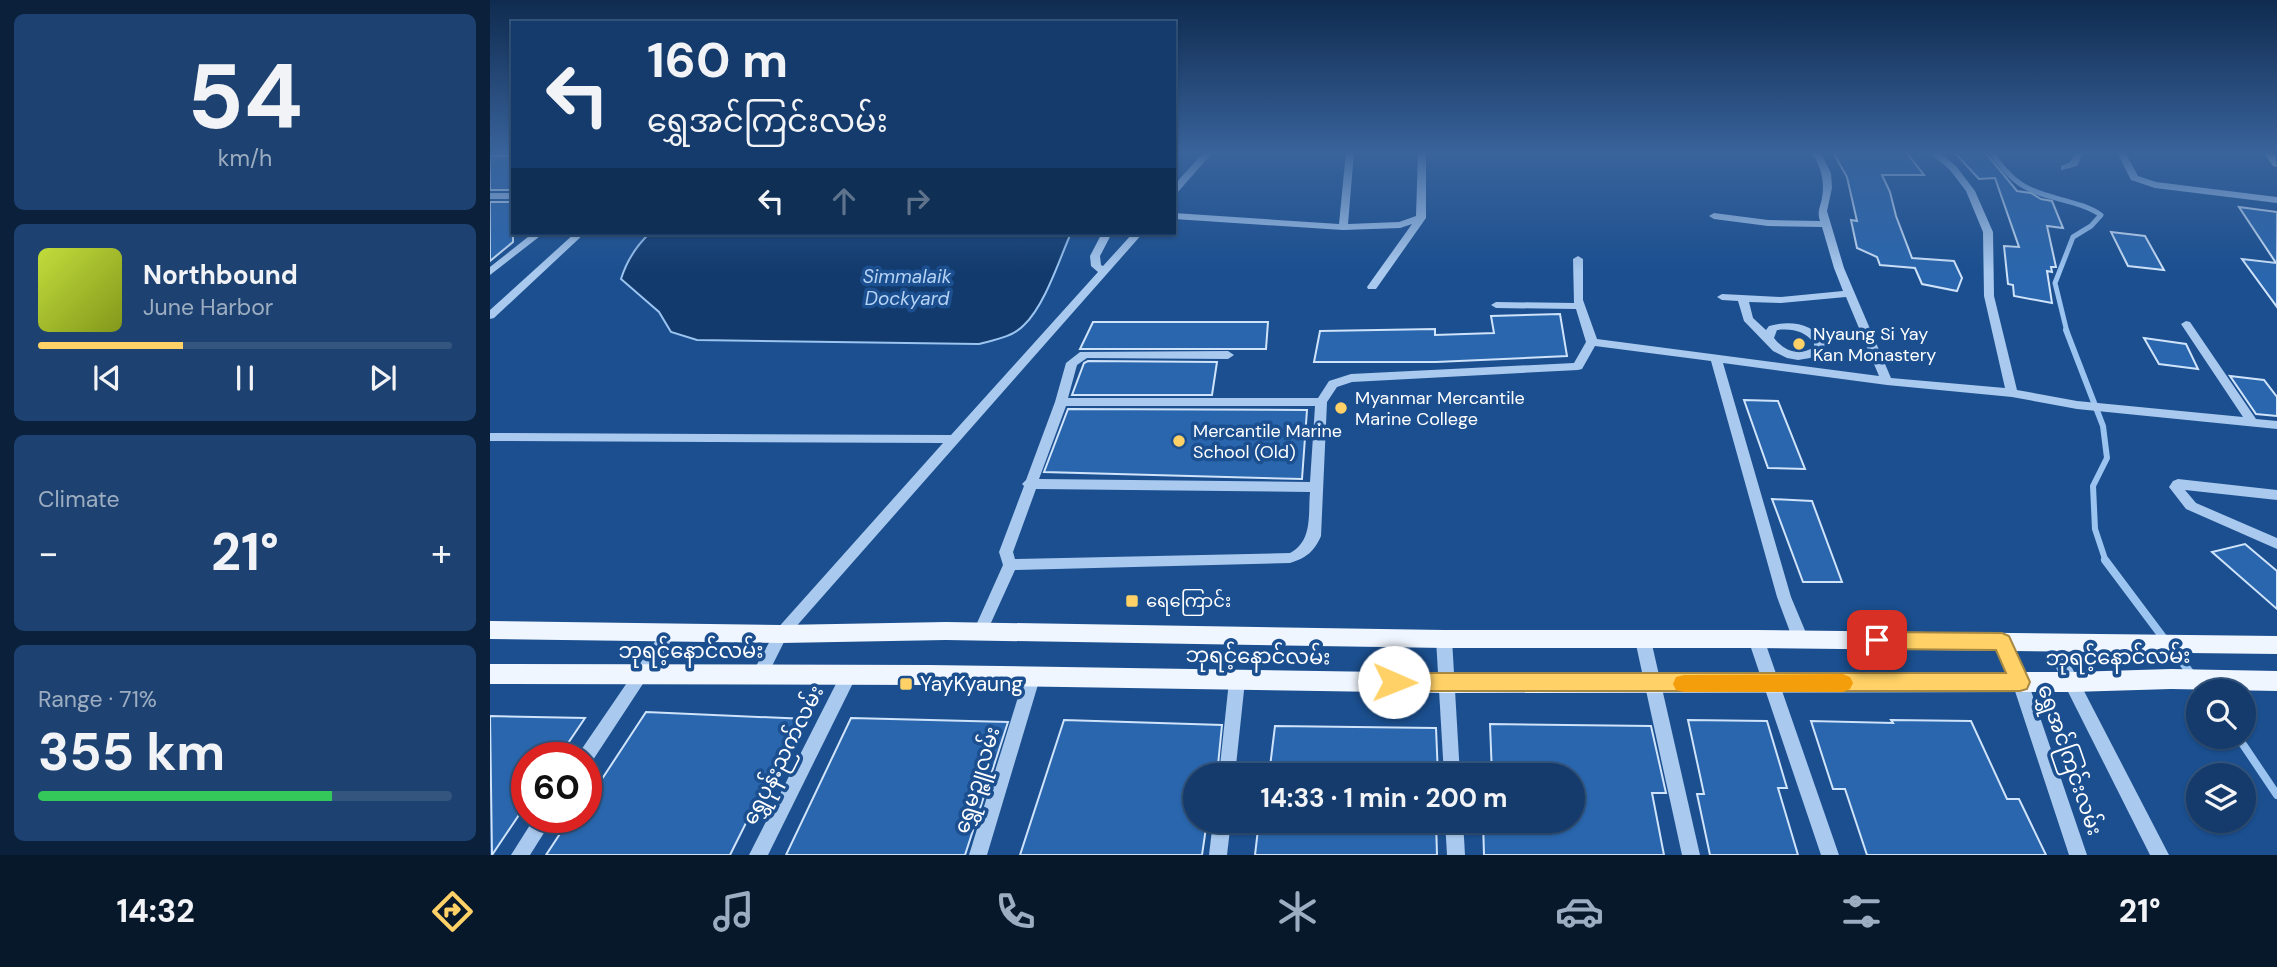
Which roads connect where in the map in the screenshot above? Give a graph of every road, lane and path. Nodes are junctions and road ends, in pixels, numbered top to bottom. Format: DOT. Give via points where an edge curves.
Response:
graph roads {
  1 [pos="1346,192"];
  2 [pos="1422,192"];
  3 [pos="1828,192"];
  4 [pos="1970,192"];
  5 [pos="2211,192"];
  6 [pos="490,196"];
  7 [pos="511,196"];
  8 [pos="2277,200"];
  9 [pos="1176,216"];
  10 [pos="1714,216"];
  11 [pos="1422,218"];
  12 [pos="1826,224"];
  13 [pos="1343,227"];
  14 [pos="536,235"];
  15 [pos="578,235"];
  16 [pos="1106,235"];
  17 [pos="1136,235"];
  18 [pos="1578,259"];
  19 [pos="1104,271"];
  20 [pos="490,272"];
  21 [pos="1372,287"];
  22 [pos="1850,293"];
  23 [pos="1721,297"];
  24 [pos="1743,299"];
  25 [pos="1496,305"];
  26 [pos="1580,306"];
  27 [pos="490,316"];
  28 [pos="2186,324"];
  29 [pos="1768,338"];
  30 [pos="1592,342"];
  31 [pos="1228,355"];
  32 [pos="1716,358"];
  33 [pos="1888,381"];
  34 [pos="2012,393"];
  35 [pos="1061,402"];
  36 [pos="1321,402"];
  37 [pos="2252,422"];
  38 [pos="2277,425"];
  39 [pos="490,437"];
  40 [pos="956,439"];
  41 [pos="1029,484"];
  42 [pos="1317,487"];
  43 [pos="2277,495"];
  44 [pos="2277,544"];
  45 [pos="1010,565"];
  46 [pos="490,630"];
  47 [pos="979,632"];
  48 [pos="668,634"];
  49 [pos="780,634"];
  50 [pos="1444,639"];
  51 [pos="1756,639"];
  52 [pos="1643,640"];
  53 [pos="1801,640"];
  54 [pos="2002,642"];
  55 [pos="2051,642"];
  56 [pos="2277,645"];
  57 [pos="490,674"];
  58 [pos="849,675"];
  59 [pos="640,676"];
  60 [pos="758,677"];
  61 [pos="1032,678"];
  62 [pos="1237,681"];
  63 [pos="2020,682"];
  64 [pos="2072,682"];
  65 [pos="2266,682"];
  66 [pos="1447,683"];
  67 [pos="1772,683"];
  68 [pos="1654,684"];
  69 [pos="596,742"];
  70 [pos="1228,763"];
  71 [pos="1451,763"];
  72 [pos="534,833"];
  73 [pos="1221,833"];
  74 [pos="1455,833"];
  75 [pos="520,855"];
  76 [pos="758,855"];
  77 [pos="978,855"];
  78 [pos="1218,855"];
  79 [pos="1456,855"];
  80 [pos="1691,855"];
  81 [pos="1830,855"];
  82 [pos="2078,855"];
  83 [pos="2160,855"];
  1 -- 13 [label="street"];
  2 -- 11 [label="street"];
  3 -- 12 [label="street" via="1822,211"];
  4 -- 34 [label="street" via="1988,232 1989,296"];
  5 -- 8 [label="street"];
  6 -- 7 [label="street"];
  9 -- 13 [label="street"];
  10 -- 12 [label="street"];
  11 -- 13 [label="street" via="1400,225"];
  11 -- 21 [label="street"];
  12 -- 22 [label="street"];
  14 -- 20 [label="street"];
  15 -- 27 [label="street"];
  16 -- 19 [label="street" via="1095,256 1096,266"];
  17 -- 19 [label="street"];
  18 -- 26 [label="street"];
  19 -- 40 [label="street"];
  22 -- 24 [label="street"];
  22 -- 33 [label="street"];
  23 -- 24 [label="street"];
  24 -- 29 [label="street" via="1748,319"];
  25 -- 26 [label="street"];
  26 -- 30 [label="street"];
  28 -- 37 [label="street"];
  30 -- 32 [label="street"];
  30 -- 36 [label="street" via="1578,366 1351,378 1333,384"];
  31 -- 35 [label="street" via="1084,354 1072,363"];
  32 -- 33 [label="street"];
  32 -- 53 [label="street" via="1784,597"];
  33 -- 34 [label="street"];
  34 -- 37 [label="street" via="2077,405"];
  35 -- 36 [label="street"];
  35 -- 41 [label="street"];
  36 -- 42 [label="street"];
  37 -- 38 [label="street"];
  39 -- 40 [label="street"];
  40 -- 49 [label="street"];
  41 -- 42 [label="street"];
  41 -- 45 [label="street" via="1006,552"];
  42 -- 45 [label="street" via="1314,536 1301,555 1290,558"];
  43 -- 44 [label="street" via="2176,487 2191,506"];
  45 -- 47 [label="street"];
  46 -- 48 [label="main road, ဘုရင့်နောင်လမ်း"];
  47 -- 49 [label="main road, ဘုရင့်နောင်လမ်း"];
  47 -- 50 [label="main road, ဘုရင့်နောင်လမ်း"];
  48 -- 49 [label="main road, ဘုရင့်နောင်လမ်း"];
  48 -- 59 [label="street"];
  49 -- 60 [label="street"];
  50 -- 52 [label="main road, ဘုရင့်နောင်လမ်း"];
  50 -- 66 [label="street"];
  51 -- 52 [label="main road, ဘုရင့်နောင်လမ်း"];
  51 -- 53 [label="main road, ဘုရင့်နောင်လမ်း"];
  51 -- 67 [label="street"];
  52 -- 68 [label="street"];
  53 -- 54 [label="main road, ဘုရင့်နောင်လမ်း"];
  54 -- 55 [label="main road, ဘုရင့်နောင်လမ်း"];
  54 -- 63 [label="street, ရွှေအင်ကြင်းလမ်း"];
  55 -- 56 [label="main road, ဘုရင့်နောင်လမ်း"];
  55 -- 64 [label="street"];
  57 -- 59 [label="main road, ဘုရင့်နောင်လမ်း"];
  58 -- 60 [label="main road, ဘုရင့်နောင်လမ်း"];
  58 -- 61 [label="main road, ဘုရင့်နောင်လမ်း"];
  58 -- 76 [label="street, ရွှေပုန်းညက်လမ်း"];
  59 -- 60 [label="main road, ဘုရင့်နောင်လမ်း"];
  59 -- 69 [label="street"];
  61 -- 62 [label="main road, ဘုရင့်နောင်လမ်း"];
  61 -- 77 [label="street, ရွှေမဉ္ဇူလမ်း"];
  62 -- 66 [label="main road, ဘုရင့်နောင်လမ်း"];
  62 -- 70 [label="street"];
  63 -- 64 [label="main road, ဘုရင့်နောင်လမ်း"];
  63 -- 67 [label="main road, ဘုရင့်နောင်လမ်း"];
  63 -- 82 [label="street, ရွှေအင်ကြင်းလမ်း"];
  64 -- 65 [label="main road, ဘုရင့်နောင်လမ်း"];
  64 -- 83 [label="street"];
  66 -- 68 [label="main road, ဘုရင့်နောင်လမ်း"];
  66 -- 71 [label="street"];
  67 -- 68 [label="main road, ဘုရင့်နောင်လမ်း"];
  67 -- 81 [label="street"];
  68 -- 80 [label="street"];
  72 -- 75 [label="street"];
  73 -- 78 [label="street"];
  74 -- 79 [label="street"];
}
